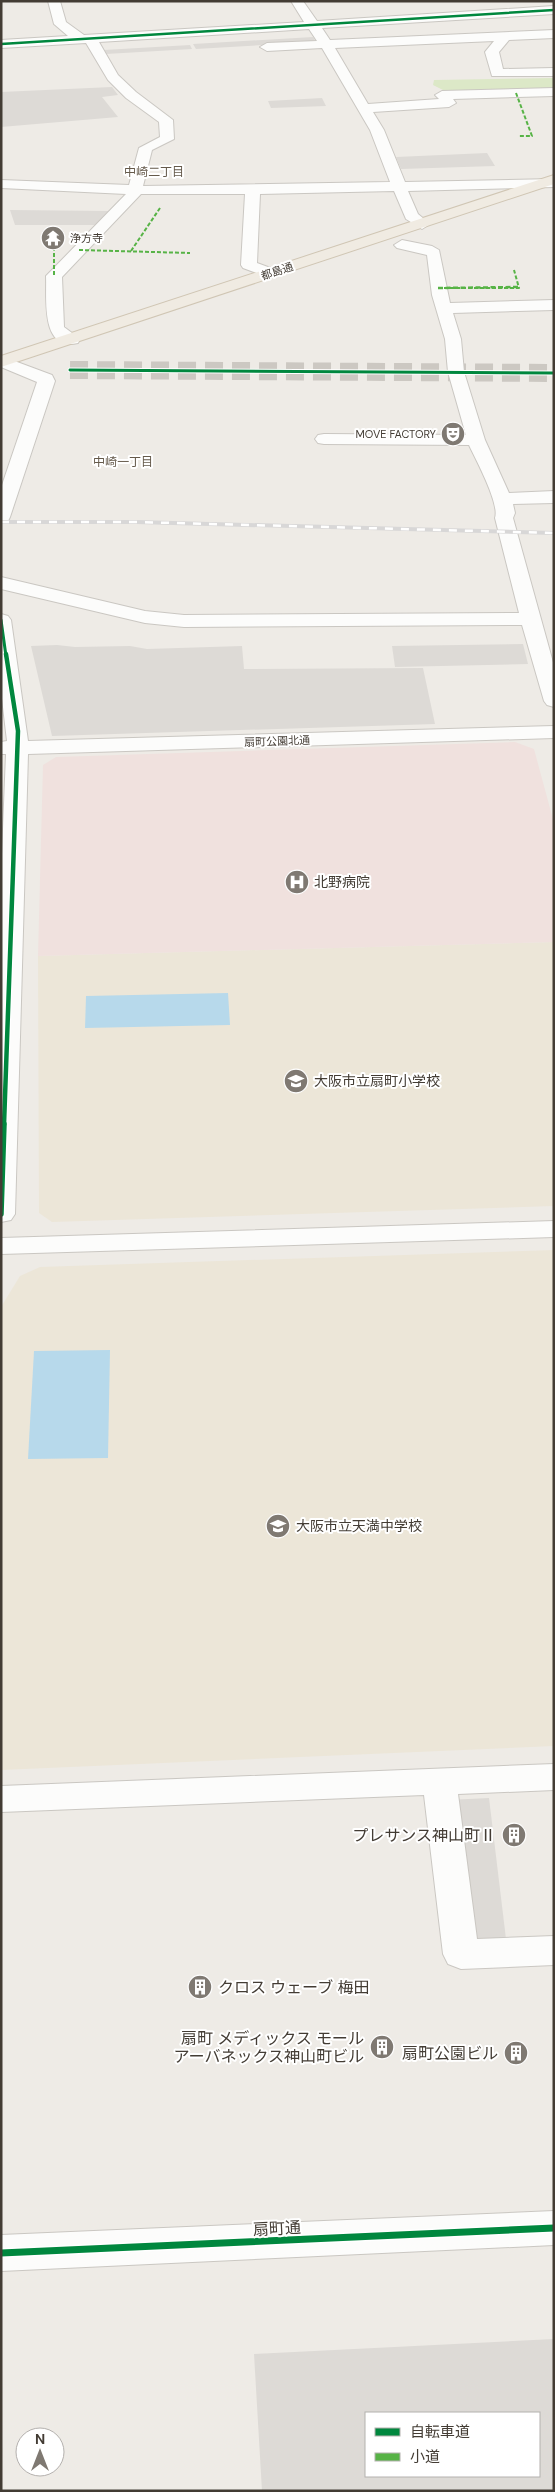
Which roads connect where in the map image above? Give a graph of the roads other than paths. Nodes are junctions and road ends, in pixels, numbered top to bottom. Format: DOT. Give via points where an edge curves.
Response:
graph roads {
  1 [pos="54,1"];
  2 [pos="298,1"];
  3 [pos="418,1"];
  4 [pos="534,6"];
  5 [pos="554,10"];
  6 [pos="426,18"];
  7 [pos="313,25"];
  8 [pos="554,33"];
  9 [pos="505,36"];
  10 [pos="85,39"];
  11 [pos="1,44"];
  12 [pos="326,44"];
  13 [pos="249,48"];
  14 [pos="120,55"];
  15 [pos="101,56"];
  16 [pos="554,72"];
  17 [pos="554,92"];
  18 [pos="364,108"];
  19 [pos="1,184"];
  20 [pos="551,185"];
  21 [pos="398,188"];
  22 [pos="134,190"];
  23 [pos="253,190"];
  24 [pos="422,224"];
  25 [pos="402,246"];
  26 [pos="270,273"];
  27 [pos="554,304"];
  28 [pos="444,308"];
  29 [pos="72,339"];
  30 [pos="2,366"];
  31 [pos="25,369"];
  32 [pos="324,439"];
  33 [pos="476,440"];
  34 [pos="554,497"];
  35 [pos="502,499"];
  36 [pos="2,512"];
  37 [pos="1,583"];
  38 [pos="1,620"];
  39 [pos="531,624"];
  40 [pos="554,630"];
  41 [pos="554,701"];
  42 [pos="554,732"];
  43 [pos="9,749"];
  44 [pos="7,911"];
  45 [pos="4,1037"];
  46 [pos="1,1214"];
  47 [pos="554,1228"];
  48 [pos="1,1246"];
  49 [pos="554,1777"];
  50 [pos="439,1782"];
  51 [pos="1,1799"];
  52 [pos="554,1950"];
  53 [pos="554,2228"];
  54 [pos="1,2253"];
  1 -- 10 [label="street" via="60,24"];
  2 -- 7 [label="street"];
  3 -- 6 [label="street"];
  4 -- 5 [label="street"];
  4 -- 6 [label="street"];
  4 -- 8 [label="street"];
  6 -- 7 [label="street"];
  7 -- 10 [label="street"];
  7 -- 12 [label="street"];
  8 -- 9 [label="street"];
  9 -- 12 [label="street"];
  9 -- 16 [label="street" via="492,52 497,73"];
  10 -- 11 [label="street"];
  10 -- 15 [label="street"];
  12 -- 13 [label="street"];
  12 -- 18 [label="street"];
  14 -- 15 [label="street"];
  15 -- 22 [label="street" via="132,95 166,120 167,139 146,148"];
  17 -- 18 [label="street" via="442,95 449,103"];
  18 -- 21 [label="street" via="377,130"];
  19 -- 22 [label="street"];
  20 -- 21 [label="street"];
  20 -- 24 [label="main road, 都島通"];
  20 -- 25 [label="main road, 都島通"];
  21 -- 23 [label="street"];
  21 -- 24 [label="street" via="411,216"];
  22 -- 23 [label="street"];
  22 -- 29 [label="street" via="133,196 54,276 56,327"];
  23 -- 26 [label="street" via="249,265"];
  24 -- 26 [label="main road, 都島通"];
  25 -- 28 [label="street" via="434,253"];
  25 -- 31 [label="main road, 都島通"];
  26 -- 29 [label="main road, 都島通"];
  27 -- 28 [label="street"];
  28 -- 33 [label="street" via="453,339 456,372"];
  29 -- 30 [label="main road, 都島通"];
  30 -- 31 [label="main road, 都島通"];
  31 -- 36 [label="street" via="46,381"];
  32 -- 33 [label="street"];
  33 -- 35 [label="street"];
  34 -- 35 [label="street"];
  35 -- 39 [label="street"];
  37 -- 39 [label="street" via="144,617 184,621"];
  38 -- 43 [label="street" via="18,731"];
  39 -- 40 [label="street"];
  39 -- 41 [label="street"];
  42 -- 43 [label="street, 扇町公園北通"];
  43 -- 44 [label="street"];
  44 -- 45 [label="street"];
  45 -- 46 [label="street"];
  47 -- 48 [label="street"];
  49 -- 50 [label="street"];
  50 -- 51 [label="street"];
  50 -- 52 [label="street" via="461,1954"];
  53 -- 54 [label="street, 扇町通"];
}
